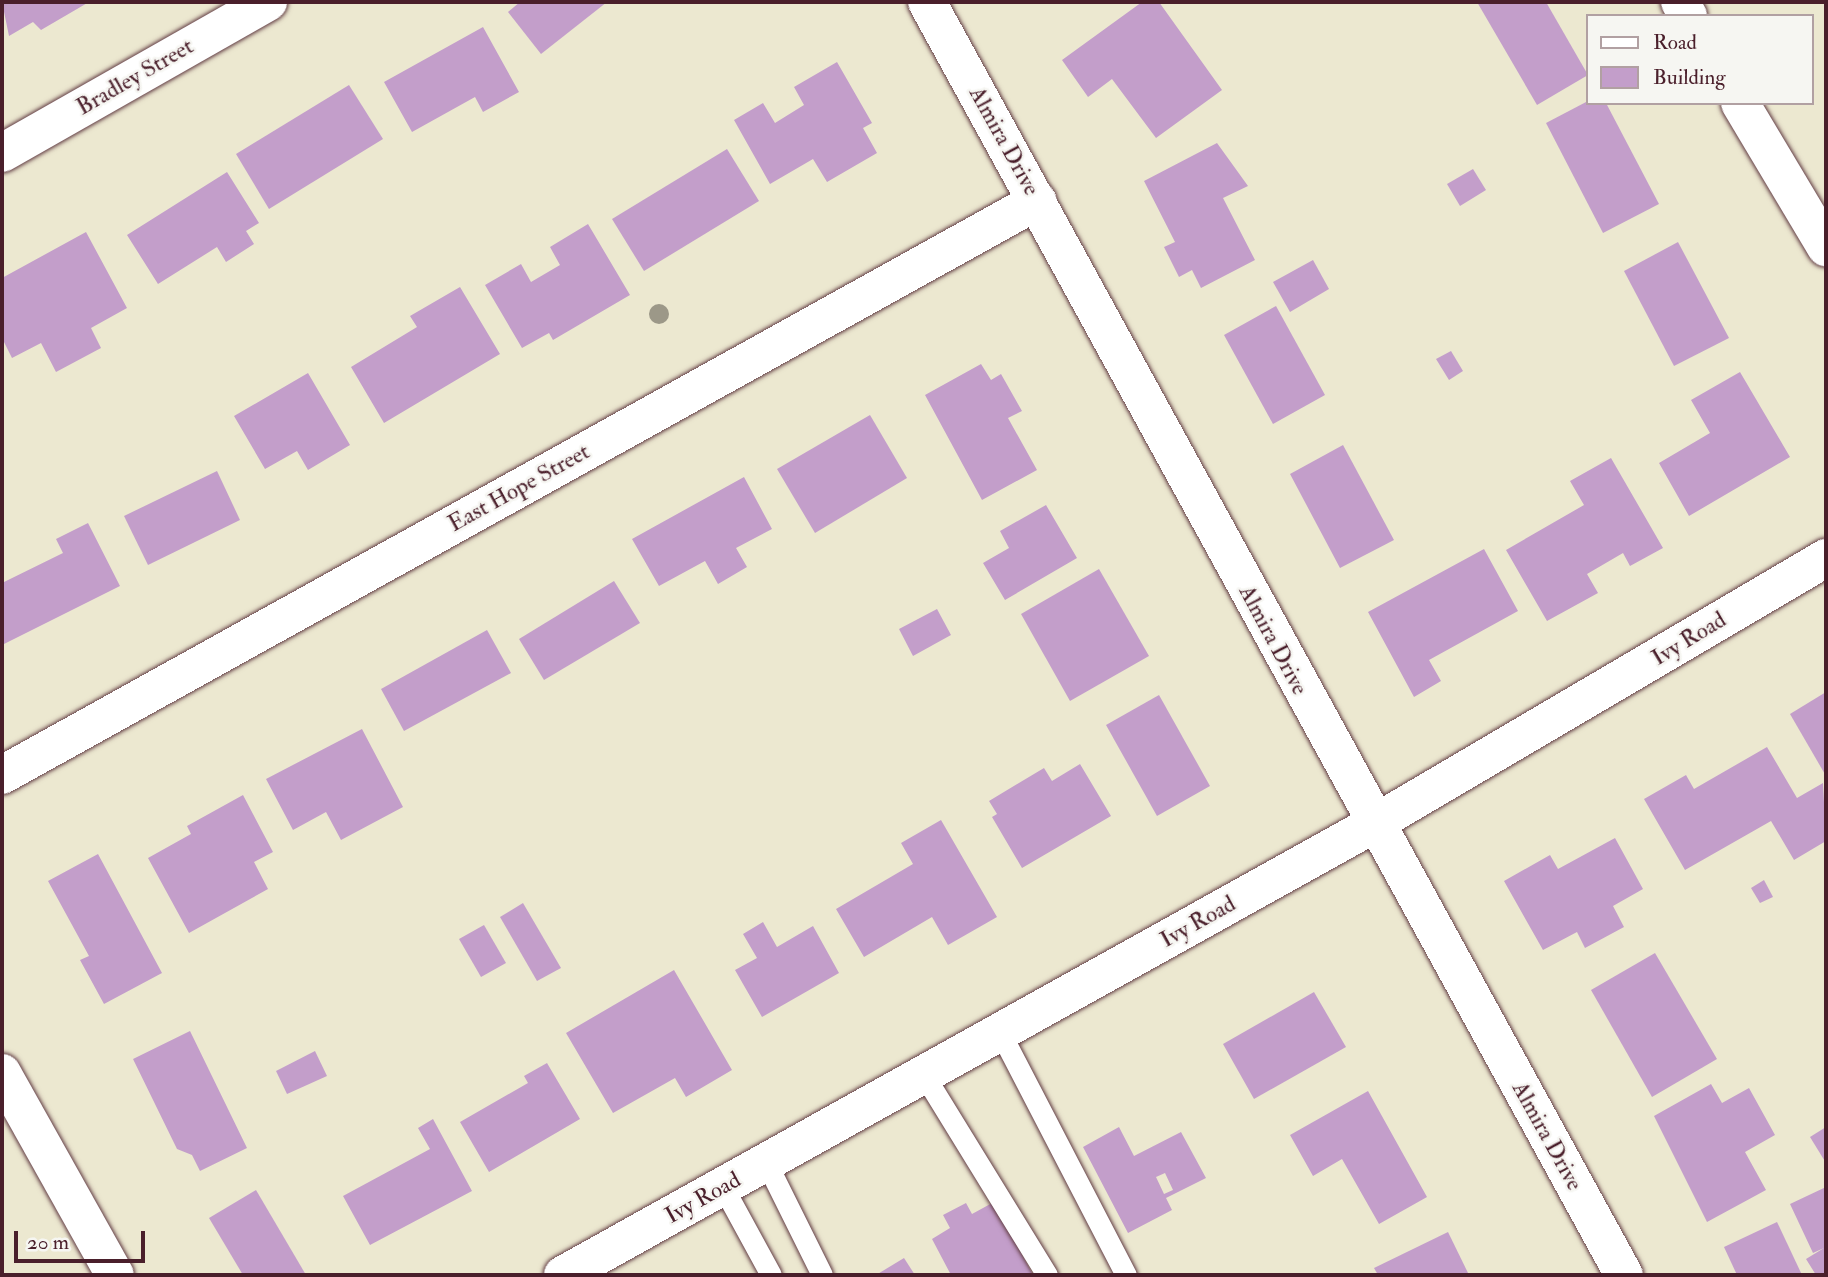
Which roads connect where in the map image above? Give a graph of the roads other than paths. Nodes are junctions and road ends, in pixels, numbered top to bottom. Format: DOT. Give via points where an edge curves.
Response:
graph roads {
  1 [pos="268,2"];
  2 [pos="927,2"];
  3 [pos="1741,105"];
  4 [pos="2,153"];
  5 [pos="1037,201"];
  6 [pos="1826,247"];
  7 [pos="1826,558"];
  8 [pos="2,775"];
  9 [pos="1373,825"];
  10 [pos="1000,1032"];
  11 [pos="2,1073"];
  12 [pos="924,1075"];
  13 [pos="766,1163"];
  14 [pos="723,1187"];
  15 [pos="115,1275"];
  16 [pos="564,1275"];
  17 [pos="771,1275"];
  18 [pos="822,1275"];
  19 [pos="1047,1275"];
  20 [pos="1126,1275"];
  21 [pos="1624,1275"];
  1 -- 4 [label="street, Bradley Street"];
  2 -- 5 [label="street, Almira Drive"];
  3 -- 6 [label="street"];
  5 -- 8 [label="street, East Hope Street"];
  5 -- 9 [label="street, Almira Drive"];
  7 -- 9 [label="street, Ivy Road"];
  9 -- 10 [label="street, Ivy Road"];
  9 -- 21 [label="street, Almira Drive"];
  10 -- 12 [label="street, Ivy Road"];
  10 -- 20 [label="lane"];
  11 -- 15 [label="street"];
  12 -- 13 [label="street, Ivy Road"];
  12 -- 19 [label="lane"];
  13 -- 14 [label="street, Ivy Road"];
  13 -- 18 [label="lane"];
  14 -- 16 [label="street, Ivy Road"];
  14 -- 17 [label="lane"];
}
